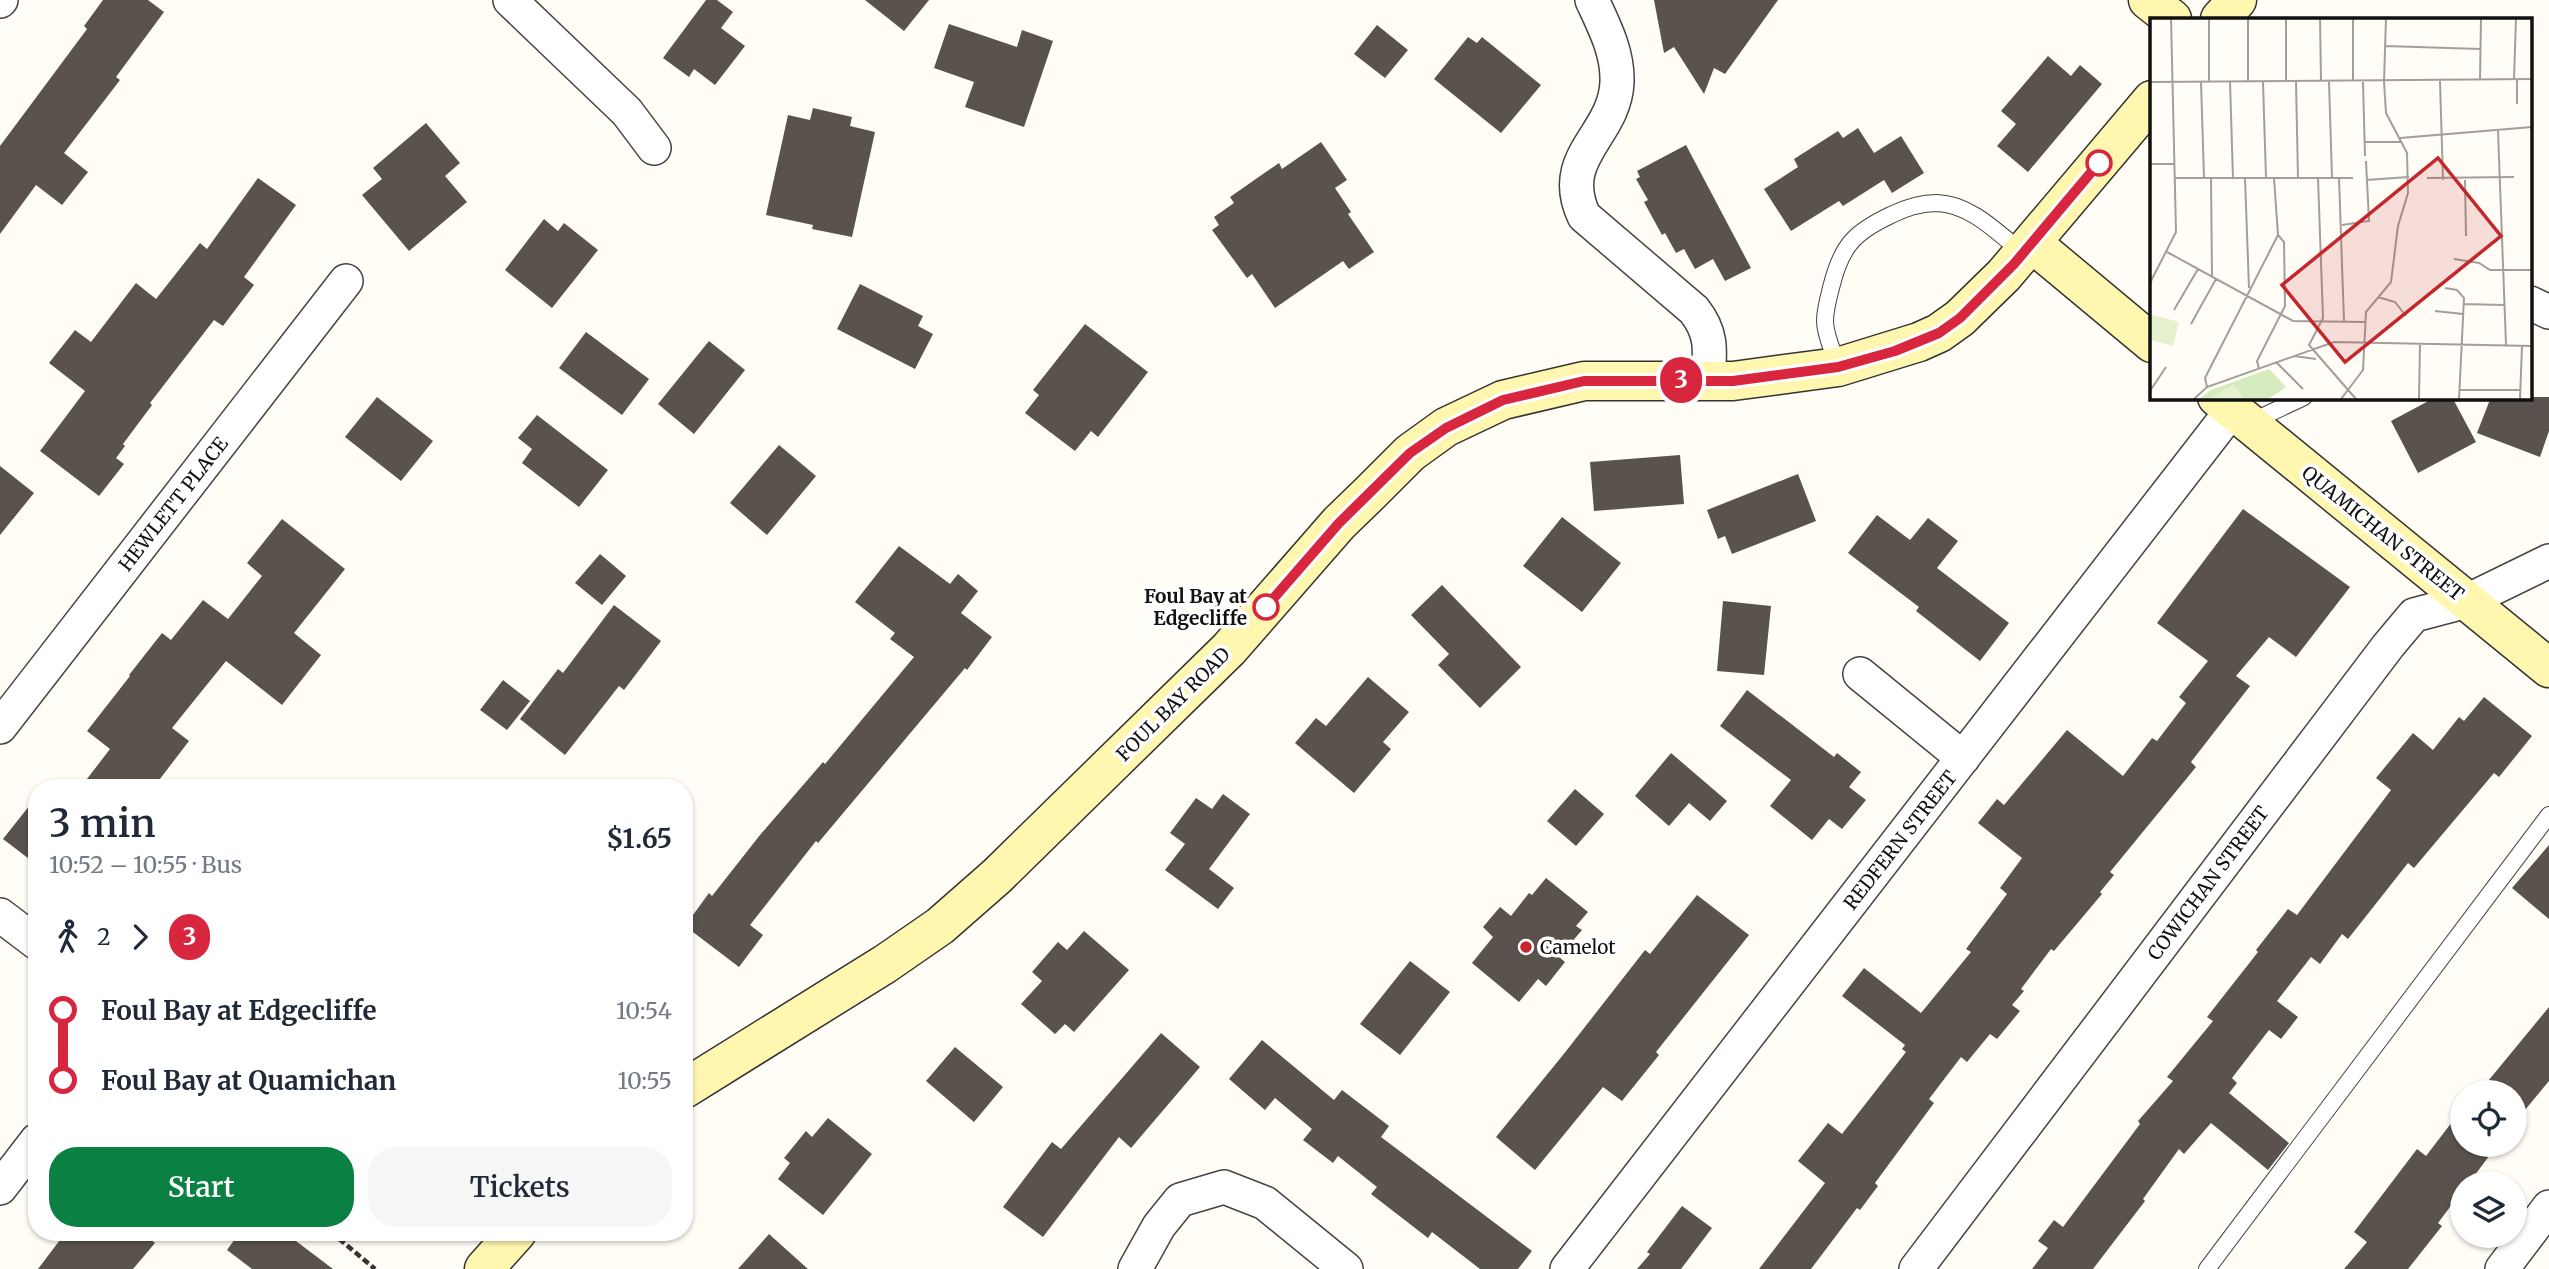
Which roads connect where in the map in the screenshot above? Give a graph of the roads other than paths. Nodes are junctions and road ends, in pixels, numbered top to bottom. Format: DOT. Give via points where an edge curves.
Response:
graph roads {
  1 [pos="510,0"];
  2 [pos="1592,0"];
  3 [pos="2148,0"];
  4 [pos="2237,0"];
  5 [pos="2171,18"];
  6 [pos="2221,18"];
  7 [pos="2150,102"];
  8 [pos="654,148"];
  9 [pos="2028,248"];
  10 [pos="346,281"];
  11 [pos="2532,304"];
  12 [pos="2549,312"];
  13 [pos="2150,341"];
  14 [pos="1838,367"];
  15 [pos="1708,381"];
  16 [pos="2293,399"];
  17 [pos="2232,410"];
  18 [pos="2549,561"];
  19 [pos="2467,601"];
  20 [pos="2549,668"];
  21 [pos="1860,674"];
  22 [pos="0,726"];
  23 [pos="1963,758"];
  24 [pos="2549,815"];
  25 [pos="0,915"];
  26 [pos="28,936"];
  27 [pos="693,1084"];
  28 [pos="28,1152"];
  29 [pos="0,1188"];
  30 [pos="2549,1207"];
  31 [pos="509,1241"];
  32 [pos="484,1269"];
  33 [pos="1135,1269"];
  34 [pos="1346,1269"];
  35 [pos="1567,1269"];
  36 [pos="1916,1269"];
  37 [pos="2207,1269"];
  38 [pos="2502,1269"];
  1 -- 8 [label="street" via="627,112"];
  2 -- 15 [label="street" via="1611,42 1617,84 1608,115 1578,172 1576,200 1584,216 1704,323"];
  3 -- 5 [label="street"];
  4 -- 6 [label="street"];
  7 -- 9 [label="street, FOUL BAY ROAD"];
  9 -- 13 [label="street"];
  9 -- 14 [label="street, FOUL BAY ROAD" via="1960,318 1939,333"];
  9 -- 14 [label="lane" via="1979,218 1938,203 1908,207 1866,226 1837,263 1827,305 1825,323"];
  10 -- 22 [label="street, HEWLETT PLACE"];
  11 -- 12 [label="street"];
  14 -- 15 [label="street, FOUL BAY ROAD"];
  15 -- 27 [label="street, FOUL BAY ROAD" via="1584,381 1503,400 1446,428 1410,453 1368,494 1229,649 940,926"];
  16 -- 17 [label="lane"];
  17 -- 19 [label="street, QUAMICHAN STREET"];
  17 -- 23 [label="street, REDFERN STREET"];
  18 -- 19 [label="street, COWICHAN STREET"];
  19 -- 20 [label="street, QUAMICHAN STREET"];
  19 -- 36 [label="street, COWICHAN STREET" via="2414,615 2388,646"];
  21 -- 23 [label="street"];
  23 -- 35 [label="street, REDFERN STREET"];
  24 -- 37 [label="lane"];
  25 -- 26 [label="street"];
  28 -- 29 [label="street"];
  30 -- 38 [label="street"];
  31 -- 32 [label="street"];
  33 -- 34 [label="street" via="1159,1226 1181,1200 1224,1187 1265,1203"];
}
